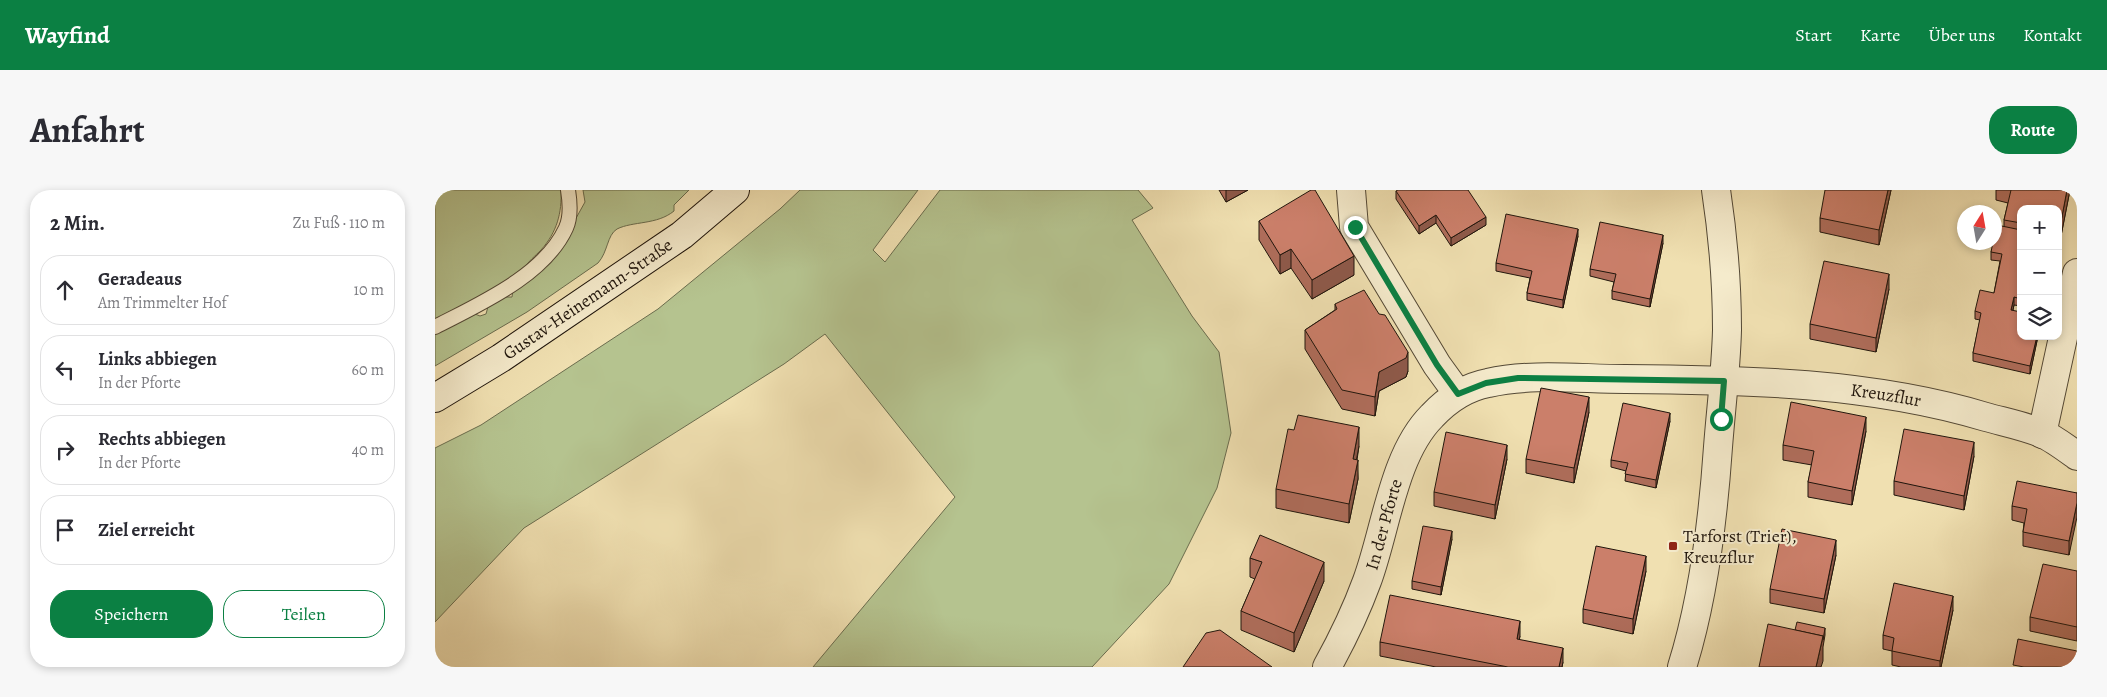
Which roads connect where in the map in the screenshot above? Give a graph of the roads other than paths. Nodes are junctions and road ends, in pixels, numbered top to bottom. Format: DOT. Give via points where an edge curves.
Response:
graph roads {
  1 [pos="568,190"];
  2 [pos="735,190"];
  3 [pos="1351,190"];
  4 [pos="1716,190"];
  5 [pos="2077,274"];
  6 [pos="435,327"];
  7 [pos="1724,381"];
  8 [pos="1458,394"];
  9 [pos="435,398"];
  10 [pos="2042,434"];
  11 [pos="2077,456"];
  12 [pos="1327,667"];
  13 [pos="1682,667"];
  1 -- 6 [label="lane" via="569,214 565,229 545,258 513,283"];
  2 -- 9 [label="street, Gustav-Heinemann-Straße" via="673,241 501,358"];
  3 -- 8 [label="street" via="1355,227 1437,365"];
  4 -- 7 [label="street" via="1726,284"];
  5 -- 10 [label="street"];
  7 -- 8 [label="street, In der Pforte" via="1518,378 1486,383"];
  7 -- 10 [label="street, Kreuzflur" via="1859,390 1914,398"];
  7 -- 13 [label="street" via="1706,554"];
  8 -- 12 [label="street, In der Pforte" via="1432,416 1411,442 1367,581"];
  10 -- 11 [label="street, Kreuzflur"];
}
